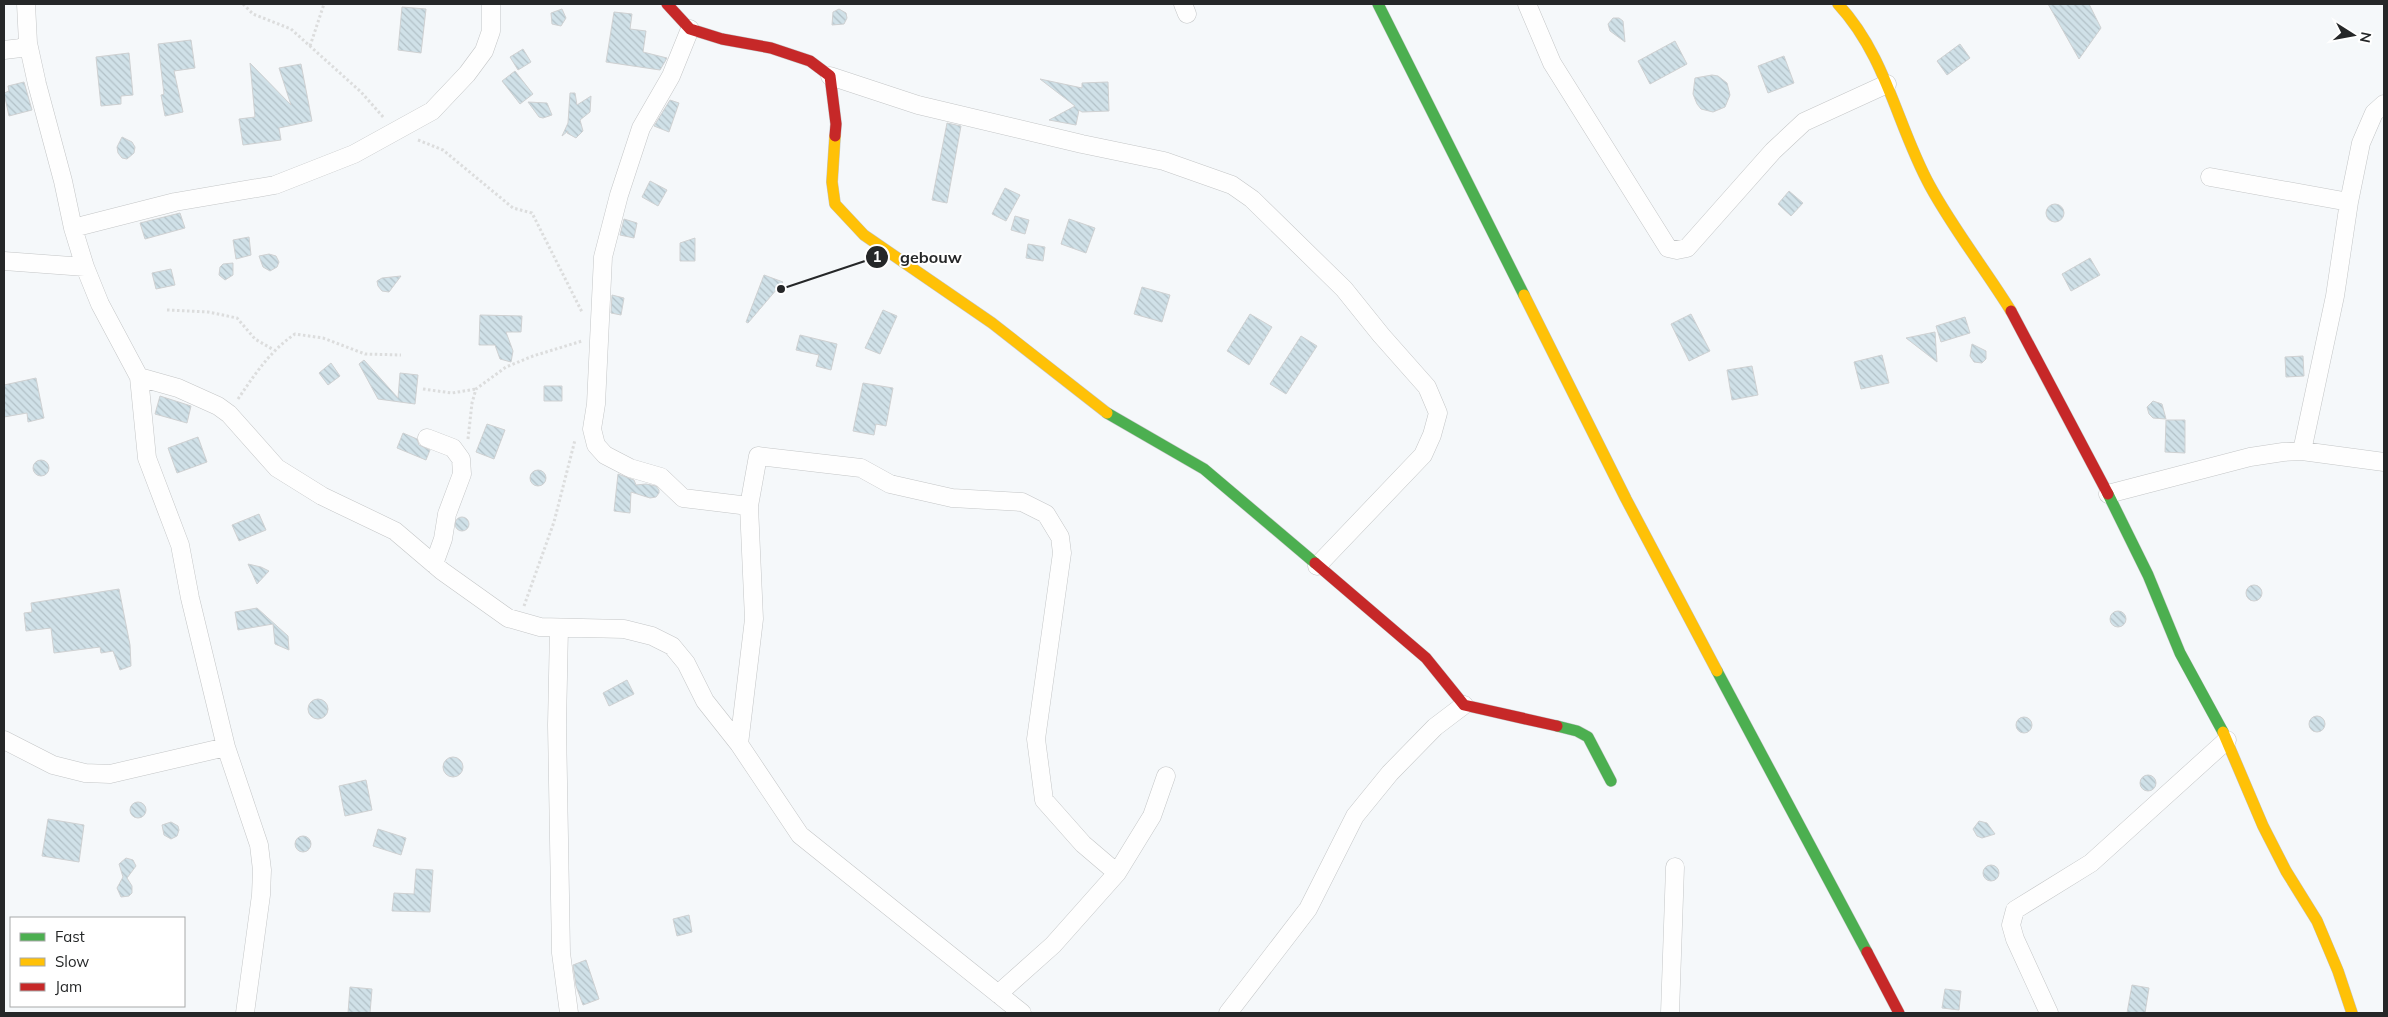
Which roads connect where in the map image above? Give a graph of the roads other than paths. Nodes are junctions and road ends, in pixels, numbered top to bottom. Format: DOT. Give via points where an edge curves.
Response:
graph roads {
  1 [pos="26,4"];
  2 [pos="491,4"];
  3 [pos="667,4"];
  4 [pos="1378,4"];
  5 [pos="1527,4"];
  6 [pos="1838,4"];
  7 [pos="690,29"];
  8 [pos="28,42"];
  9 [pos="4,50"];
  10 [pos="830,76"];
  11 [pos="1887,84"];
  12 [pos="2384,104"];
  13 [pos="2210,177"];
  14 [pos="2348,202"];
  15 [pos="73,228"];
  16 [pos="4,261"];
  17 [pos="85,267"];
  18 [pos="139,377"];
  19 [pos="427,438"];
  20 [pos="2302,450"];
  21 [pos="2384,462"];
  22 [pos="2108,494"];
  23 [pos="749,506"];
  24 [pos="434,564"];
  25 [pos="1317,566"];
  26 [pos="559,628"];
  27 [pos="1464,705"];
  28 [pos="4,740"];
  29 [pos="2227,740"];
  30 [pos="739,744"];
  31 [pos="226,747"];
  32 [pos="1166,776"];
  33 [pos="1611,781"];
  34 [pos="1675,867"];
  35 [pos="1117,874"];
  36 [pos="998,994"];
  37 [pos="245,1013"];
  38 [pos="569,1013"];
  39 [pos="1022,1013"];
  40 [pos="1228,1013"];
  41 [pos="1670,1013"];
  42 [pos="1899,1013"];
  43 [pos="2049,1013"];
  44 [pos="2352,1013"];
  1 -- 8 [label="street"];
  2 -- 15 [label="street" via="491,32 484,51 467,74 432,111 354,154 276,185 175,202"];
  3 -- 7 [label="street"];
  4 -- 42 [label="street" via="1626,498"];
  5 -- 11 [label="street" via="1552,63 1668,248 1677,250 1687,248 1773,151 1804,122"];
  6 -- 11 [label="street" via="1852,19"];
  7 -- 10 [label="street" via="771,48 810,61"];
  7 -- 23 [label="street" via="671,76 641,128 603,257 592,429 596,445 605,455 630,468 661,477 683,498"];
  8 -- 9 [label="street" via="22,48"];
  8 -- 15 [label="street"];
  10 -- 25 [label="street" via="835,117 832,182 835,204 851,223 864,236 992,323 1106,413 1204,469"];
  10 -- 25 [label="street" via="918,105 1164,161 1232,185 1252,199 1344,289 1427,387 1438,413 1423,455"];
  11 -- 22 [label="street" via="1930,186 2010,310"];
  12 -- 14 [label="street" via="2374,113 2366,128"];
  13 -- 14 [label="street"];
  14 -- 20 [label="street" via="2335,296"];
  15 -- 17 [label="street"];
  16 -- 17 [label="street"];
  17 -- 18 [label="street" via="114,333"];
  18 -- 24 [label="street" via="178,388 218,406 277,468 322,496 395,531"];
  18 -- 31 [label="street" via="147,458 180,545"];
  19 -- 24 [label="street" via="453,448 461,459 462,474"];
  20 -- 21 [label="street"];
  20 -- 22 [label="street" via="2250,456"];
  22 -- 29 [label="street" via="2159,598 2180,653"];
  23 -- 30 [label="street" via="754,619"];
  23 -- 35 [label="street" via="758,456 861,468 890,484 909,489 952,498 1022,502 1046,514 1060,537 1062,553 1036,739 1044,800 1083,844"];
  24 -- 26 [label="street" via="508,618 540,627"];
  25 -- 27 [label="street" via="1426,658"];
  26 -- 30 [label="street" via="624,629 652,636 672,646 686,663 705,701"];
  26 -- 38 [label="street" via="560,953"];
  27 -- 33 [label="street" via="1577,731 1588,737"];
  27 -- 40 [label="street" via="1435,727 1390,773 1355,816 1308,909"];
  28 -- 31 [label="street" via="53,766 110,774"];
  29 -- 43 [label="street" via="2091,863 2015,910 2011,925 2015,939"];
  29 -- 44 [label="street" via="2263,826 2317,921"];
  30 -- 36 [label="street" via="800,835"];
  31 -- 37 [label="street" via="259,845 262,870"];
  32 -- 35 [label="street" via="1152,816"];
  34 -- 41 [label="street"];
  35 -- 36 [label="street" via="1054,945"];
  36 -- 39 [label="street"];
}
